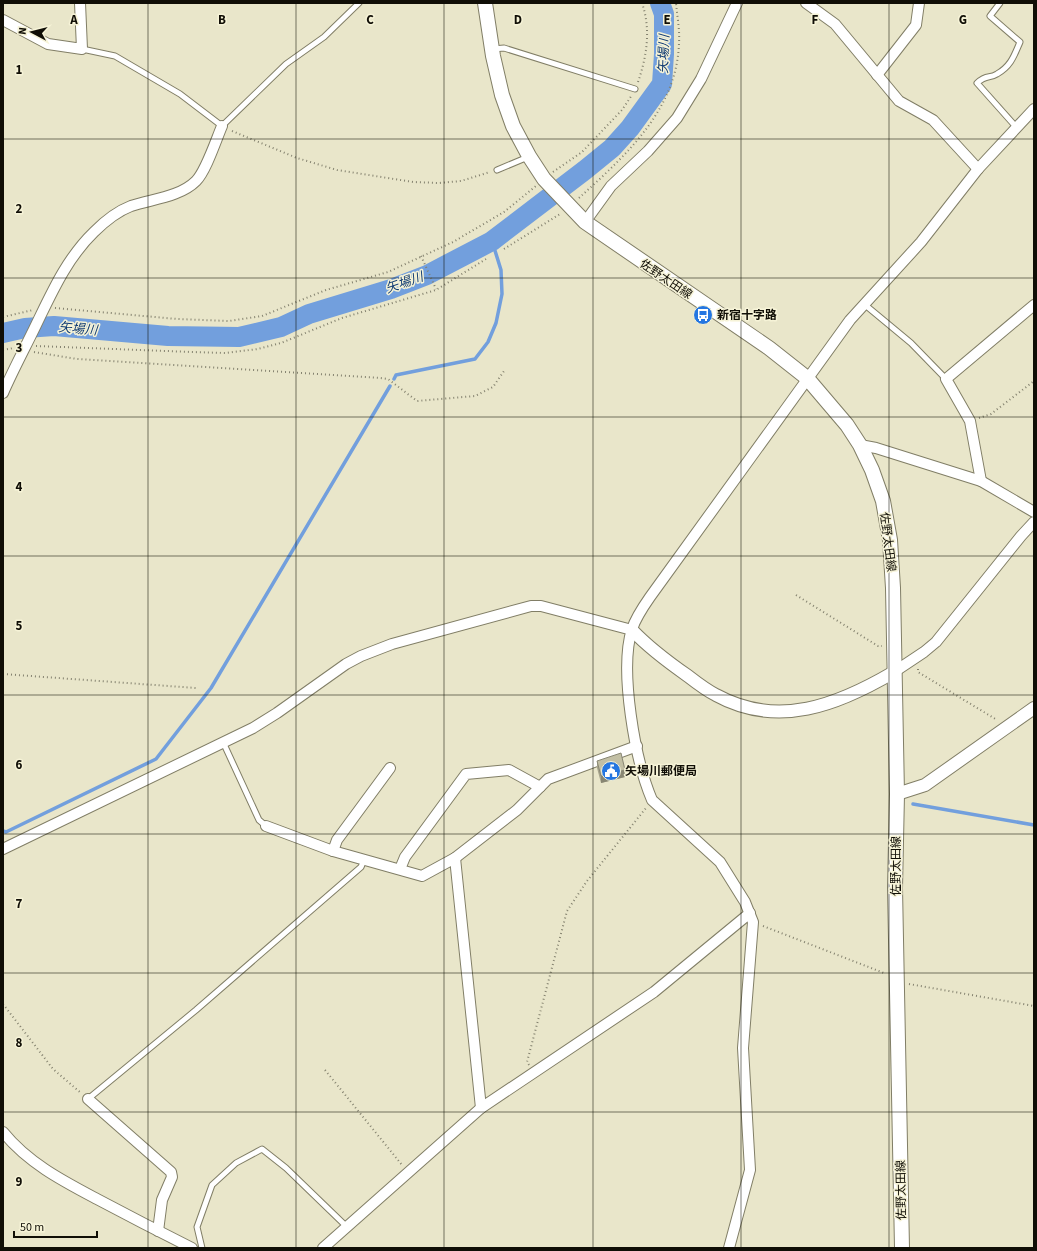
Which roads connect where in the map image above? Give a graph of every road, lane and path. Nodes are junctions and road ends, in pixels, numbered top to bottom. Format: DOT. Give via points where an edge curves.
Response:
graph roads {
  1 [pos="80,3"];
  2 [pos="358,3"];
  3 [pos="485,3"];
  4 [pos="642,3"];
  5 [pos="676,3"];
  6 [pos="737,3"];
  7 [pos="806,3"];
  8 [pos="919,3"];
  9 [pos="1000,3"];
  10 [pos="3,20"];
  11 [pos="82,50"];
  12 [pos="492,50"];
  13 [pos="877,76"];
  14 [pos="635,89"];
  15 [pos="1033,113"];
  16 [pos="222,126"];
  17 [pos="1017,128"];
  18 [pos="529,156"];
  19 [pos="978,169"];
  20 [pos="497,170"];
  21 [pos="546,180"];
  22 [pos="568,206"];
  23 [pos="585,222"];
  24 [pos="504,249"];
  25 [pos="421,256"];
  26 [pos="486,260"];
  27 [pos="435,288"];
  28 [pos="864,304"];
  29 [pos="1034,305"];
  30 [pos="44,309"];
  31 [pos="3,317"];
  32 [pos="26,345"];
  33 [pos="3,350"];
  34 [pos="504,372"];
  35 [pos="807,378"];
  36 [pos="6,379"];
  37 [pos="946,379"];
  38 [pos="1034,381"];
  39 [pos="3,393"];
  40 [pos="970,421"];
  41 [pos="860,445"];
  42 [pos="981,481"];
  43 [pos="1034,512"];
  44 [pos="1034,522"];
  45 [pos="796,595"];
  46 [pos="632,630"];
  47 [pos="894,644"];
  48 [pos="917,668"];
  49 [pos="894,672"];
  50 [pos="3,674"];
  51 [pos="196,688"];
  52 [pos="1034,708"];
  53 [pos="1005,728"];
  54 [pos="223,742"];
  55 [pos="637,746"];
  56 [pos="390,768"];
  57 [pos="540,787"];
  58 [pos="897,794"];
  59 [pos="652,800"];
  60 [pos="266,826"];
  61 [pos="3,849"];
  62 [pos="333,851"];
  63 [pos="455,858"];
  64 [pos="364,860"];
  65 [pos="400,869"];
  66 [pos="751,917"];
  67 [pos="898,980"];
  68 [pos="3,1004"];
  69 [pos="1034,1006"];
  70 [pos="325,1070"];
  71 [pos="535,1072"];
  72 [pos="88,1099"];
  73 [pos="481,1108"];
  74 [pos="3,1132"];
  75 [pos="408,1172"];
  76 [pos="346,1226"];
  77 [pos="158,1231"];
  78 [pos="192,1248"];
  79 [pos="202,1248"];
  80 [pos="323,1248"];
  81 [pos="729,1248"];
  82 [pos="902,1248"];
  1 -- 11 [label="street"];
  2 -- 16 [label="lane" via="324,37 286,64"];
  3 -- 12 [label="main road, 佐野太田線"];
  4 -- 14 [label="path" via="647,44 644,64"];
  5 -- 22 [label="path" via="678,58 673,80 654,119 642,137"];
  6 -- 23 [label="street" via="700,79 677,118 648,151 611,186"];
  7 -- 13 [label="street" via="835,24"];
  8 -- 13 [label="street" via="916,25"];
  9 -- 17 [label="lane" via="990,16 1020,42 1012,63 996,75 985,76 977,83"];
  10 -- 11 [label="street" via="48,44"];
  11 -- 16 [label="lane" via="115,56 180,94"];
  12 -- 14 [label="lane" via="504,48"];
  12 -- 18 [label="main road, 佐野太田線" via="502,95 513,126"];
  13 -- 19 [label="street" via="899,101 933,120"];
  14 -- 21 [label="path" via="622,110 582,152"];
  15 -- 17 [label="street"];
  16 -- 20 [label="path" via="297,158 337,170 413,182 439,183 461,181"];
  16 -- 30 [label="street" via="196,181 181,191 131,206 94,232 63,272"];
  17 -- 19 [label="street"];
  18 -- 20 [label="lane"];
  18 -- 21 [label="main road, 佐野太田線"];
  19 -- 28 [label="street" via="921,242"];
  21 -- 22 [label="main road, 佐野太田線"];
  21 -- 25 [label="path" via="488,222"];
  22 -- 23 [label="main road, 佐野太田線"];
  22 -- 24 [label="path"];
  23 -- 35 [label="main road, 佐野太田線" via="769,348"];
  25 -- 27 [label="path"];
  25 -- 30 [label="path" via="388,272 326,290 283,309 246,319 177,319"];
  26 -- 27 [label="path"];
  27 -- 32 [label="path" via="258,349 198,352"];
  28 -- 35 [label="street"];
  28 -- 37 [label="lane" via="911,344"];
  29 -- 37 [label="street"];
  30 -- 31 [label="path"];
  30 -- 32 [label="street"];
  32 -- 33 [label="path"];
  32 -- 34 [label="path" via="31,352 77,359 388,379 417,401 475,396 493,387"];
  32 -- 36 [label="street"];
  35 -- 41 [label="main road, 佐野太田線"];
  35 -- 46 [label="street" via="650,597"];
  36 -- 39 [label="street"];
  37 -- 40 [label="street"];
  38 -- 40 [label="path" via="991,414"];
  40 -- 42 [label="street"];
  41 -- 42 [label="street"];
  41 -- 47 [label="main road, 佐野太田線" via="872,470 882,501 890,540"];
  42 -- 43 [label="street"];
  44 -- 49 [label="street" via="936,642"];
  45 -- 47 [label="path" via="878,646"];
  46 -- 49 [label="street" via="663,659 716,695 755,710 793,711 819,707 874,684"];
  46 -- 54 [label="street" via="541,606 531,606 423,635 375,650 346,664 277,713"];
  46 -- 55 [label="street" via="628,671 629,697"];
  47 -- 49 [label="main road, 佐野太田線"];
  48 -- 53 [label="path" via="918,672 998,720"];
  49 -- 58 [label="main road, 佐野太田線"];
  50 -- 51 [label="path"];
  52 -- 53 [label="street"];
  53 -- 58 [label="street" via="925,785"];
  54 -- 60 [label="lane" via="258,820"];
  54 -- 61 [label="street"];
  55 -- 57 [label="street" via="548,778"];
  55 -- 59 [label="street"];
  56 -- 62 [label="street" via="337,840"];
  57 -- 63 [label="street" via="517,810"];
  57 -- 65 [label="street" via="509,770 466,774 404,857"];
  58 -- 67 [label="main road, 佐野太田線" via="895,888"];
  59 -- 66 [label="street" via="720,862"];
  59 -- 71 [label="path" via="587,881 567,911 527,1062"];
  60 -- 62 [label="street"];
  62 -- 64 [label="street"];
  63 -- 65 [label="street" via="422,876"];
  63 -- 73 [label="street"];
  64 -- 65 [label="street"];
  64 -- 72 [label="lane" via="361,867 208,1000"];
  66 -- 67 [label="path"];
  66 -- 71 [label="street" via="654,992"];
  66 -- 81 [label="street" via="742,1048 750,1170"];
  67 -- 69 [label="path"];
  67 -- 82 [label="main road, 佐野太田線"];
  68 -- 72 [label="path" via="52,1069"];
  70 -- 75 [label="path"];
  71 -- 73 [label="street"];
  72 -- 77 [label="street" via="171,1172 172,1177 162,1200"];
  73 -- 75 [label="street"];
  74 -- 77 [label="street" via="10,1142 35,1163 68,1184"];
  75 -- 76 [label="street"];
  76 -- 79 [label="lane" via="286,1168 262,1149 236,1163 212,1185 197,1227"];
  76 -- 80 [label="street"];
  77 -- 78 [label="street"];
}
